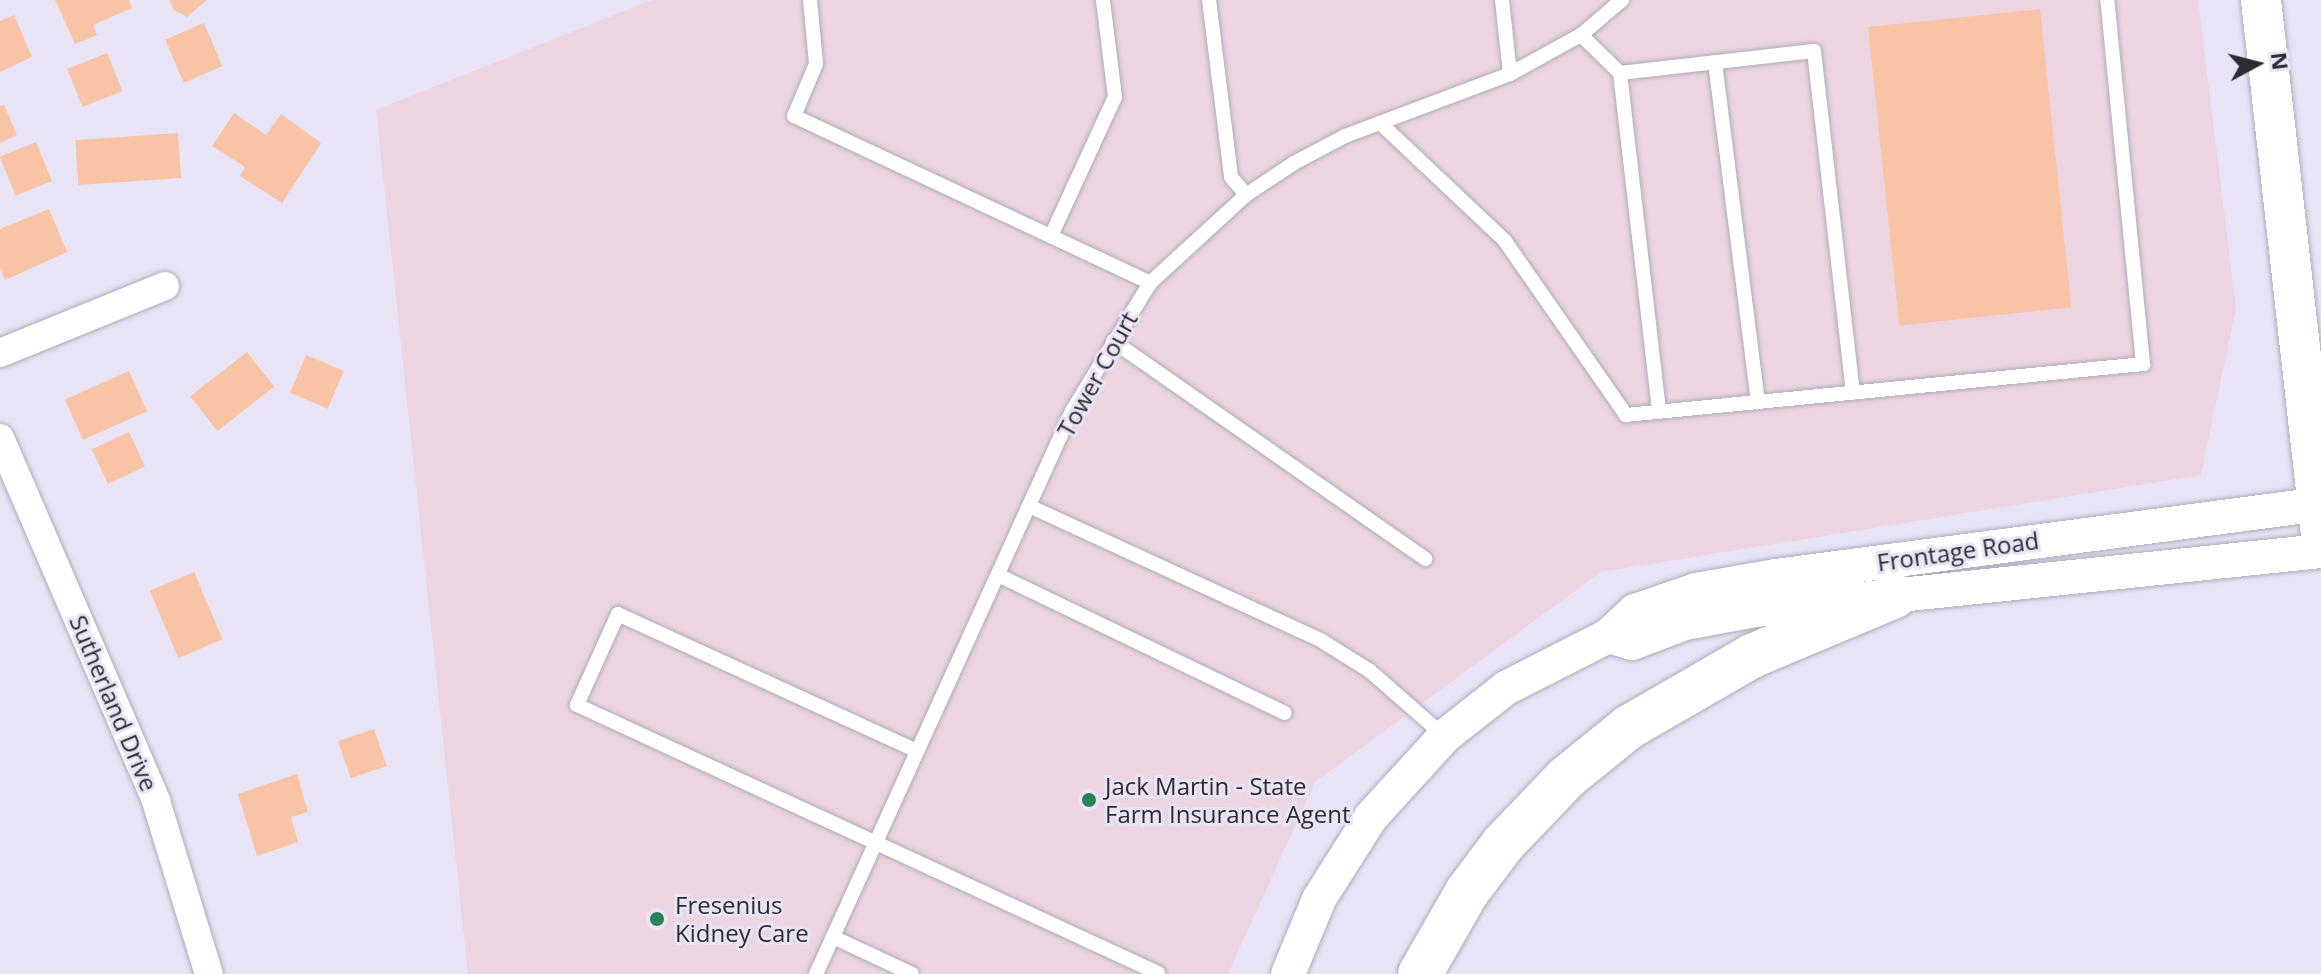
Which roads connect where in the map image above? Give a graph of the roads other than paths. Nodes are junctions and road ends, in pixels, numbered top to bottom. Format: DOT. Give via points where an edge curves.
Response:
graph roads {
  1 [pos="810,0"];
  2 [pos="1103,0"];
  3 [pos="1209,0"];
  4 [pos="1502,0"];
  5 [pos="1622,0"];
  6 [pos="2107,0"];
  7 [pos="2261,0"];
  8 [pos="1581,35"];
  9 [pos="1715,62"];
  10 [pos="1620,73"];
  11 [pos="1510,74"];
  12 [pos="1380,123"];
  13 [pos="1246,195"];
  14 [pos="1051,236"];
  15 [pos="1150,283"];
  16 [pos="165,286"];
  17 [pos="1113,341"];
  18 [pos="0,353"];
  19 [pos="1853,393"];
  20 [pos="1758,402"];
  21 [pos="1659,412"];
  22 [pos="0,438"];
  23 [pos="1029,506"];
  24 [pos="2320,515"];
  25 [pos="2321,551"];
  26 [pos="1425,559"];
  27 [pos="998,575"];
  28 [pos="1895,596"];
  29 [pos="1608,636"];
  30 [pos="1285,713"];
  31 [pos="1445,736"];
  32 [pos="917,751"];
  33 [pos="875,842"];
  34 [pos="833,937"];
  35 [pos="1158,973"];
  36 [pos="209,974"];
  37 [pos="816,974"];
  38 [pos="912,974"];
  39 [pos="1288,974"];
  40 [pos="1420,974"];
  1 -- 14 [label="lane" via="816,64 794,116"];
  2 -- 14 [label="lane" via="1115,97"];
  3 -- 13 [label="lane" via="1231,177"];
  4 -- 11 [label="lane"];
  5 -- 8 [label="lane, Tower Court"];
  6 -- 19 [label="lane" via="2143,364"];
  7 -- 24 [label="main road"];
  8 -- 10 [label="lane"];
  8 -- 11 [label="lane, Tower Court"];
  9 -- 10 [label="lane"];
  9 -- 19 [label="lane" via="1814,51"];
  9 -- 20 [label="lane"];
  10 -- 21 [label="lane"];
  11 -- 12 [label="lane, Tower Court"];
  12 -- 13 [label="lane, Tower Court" via="1294,163"];
  12 -- 21 [label="lane" via="1505,241 1626,415"];
  13 -- 15 [label="lane, Tower Court"];
  14 -- 15 [label="lane"];
  15 -- 17 [label="lane, Tower Court"];
  16 -- 18 [label="street"];
  17 -- 23 [label="lane, Tower Court" via="1072,411"];
  17 -- 26 [label="lane"];
  19 -- 20 [label="lane"];
  20 -- 21 [label="lane"];
  22 -- 36 [label="street, Sutherland Drive" via="156,801"];
  23 -- 27 [label="lane, Tower Court"];
  23 -- 31 [label="lane" via="1322,641 1370,671"];
  24 -- 29 [label="street, Frontage Road" via="1696,590 1635,611"];
  25 -- 28 [label="street, Frontage Road"];
  27 -- 30 [label="lane"];
  27 -- 32 [label="lane, Tower Court"];
  28 -- 29 [label="street, Frontage Road" via="1756,610 1685,623 1632,643"];
  28 -- 40 [label="highway" via="1752,656 1629,727 1566,778 1503,844 1467,892"];
  29 -- 31 [label="street, Frontage Road" via="1506,688"];
  31 -- 39 [label="street, Frontage Road" via="1371,817 1319,899"];
  32 -- 33 [label="lane, Tower Court"];
  32 -- 33 [label="lane" via="618,614 577,705"];
  33 -- 34 [label="lane, Tower Court"];
  33 -- 35 [label="lane"];
  34 -- 37 [label="lane, Tower Court"];
  34 -- 38 [label="lane"];
}
